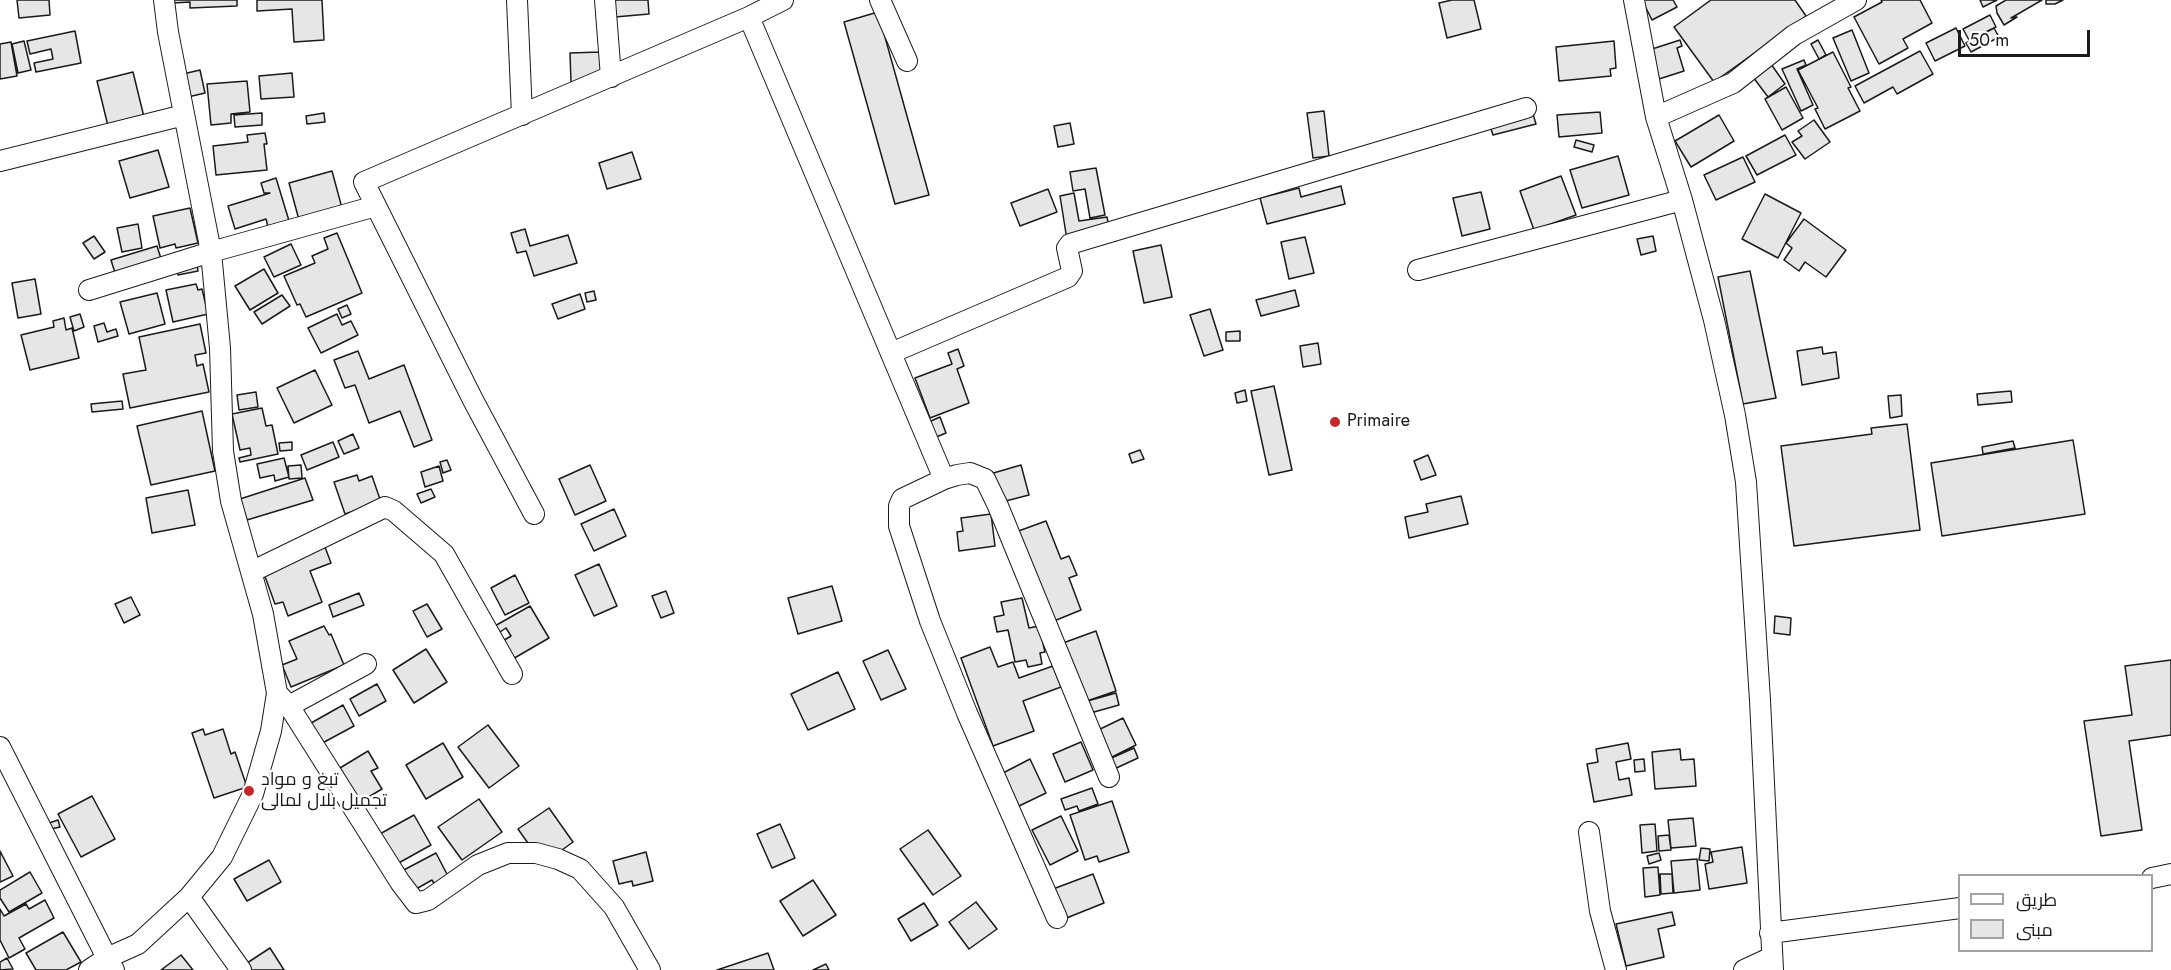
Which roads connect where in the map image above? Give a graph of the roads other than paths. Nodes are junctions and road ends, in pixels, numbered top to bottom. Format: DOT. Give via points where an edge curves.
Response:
graph roads {
  1 [pos="164,0"];
  2 [pos="516,0"];
  3 [pos="605,0"];
  4 [pos="783,0"];
  5 [pos="880,0"];
  6 [pos="1634,0"];
  7 [pos="1856,0"];
  8 [pos="749,17"];
  9 [pos="907,61"];
  10 [pos="611,77"];
  11 [pos="1526,108"];
  12 [pos="522,115"];
  13 [pos="184,116"];
  14 [pos="1656,117"];
  15 [pos="0,161"];
  16 [pos="1682,200"];
  17 [pos="376,206"];
  18 [pos="212,252"];
  19 [pos="1418,270"];
  20 [pos="89,290"];
  21 [pos="891,353"];
  22 [pos="944,479"];
  23 [pos="534,514"];
  24 [pos="251,572"];
  25 [pos="366,664"];
  26 [pos="512,674"];
  27 [pos="283,700"];
  28 [pos="0,747"];
  29 [pos="1109,777"];
  30 [pos="1589,832"];
  31 [pos="2171,874"];
  32 [pos="2153,878"];
  33 [pos="189,897"];
  34 [pos="1958,908"];
  35 [pos="1057,918"];
  36 [pos="1770,933"];
  37 [pos="110,964"];
  38 [pos="1772,964"];
  39 [pos="89,970"];
  40 [pos="241,970"];
  41 [pos="650,970"];
  42 [pos="1616,970"];
  43 [pos="1744,970"];
  1 -- 13 [label="street"];
  2 -- 12 [label="street"];
  3 -- 10 [label="street"];
  4 -- 8 [label="street"];
  5 -- 9 [label="street"];
  6 -- 14 [label="street"];
  7 -- 14 [label="street" via="1794,35 1733,83"];
  8 -- 10 [label="street"];
  8 -- 21 [label="street"];
  10 -- 12 [label="street"];
  11 -- 21 [label="street" via="1070,244 1066,248 1071,271 1068,277"];
  12 -- 17 [label="street" via="364,182"];
  13 -- 15 [label="street"];
  13 -- 18 [label="street"];
  14 -- 16 [label="street"];
  16 -- 19 [label="street"];
  16 -- 36 [label="street" via="1717,331 1746,482"];
  17 -- 18 [label="street"];
  17 -- 23 [label="street"];
  18 -- 20 [label="street"];
  18 -- 24 [label="street" via="223,452 231,501"];
  21 -- 22 [label="street"];
  22 -- 29 [label="street" via="970,473 985,479"];
  22 -- 35 [label="street" via="902,499 899,526 930,621"];
  24 -- 26 [label="street" via="385,507 444,554"];
  24 -- 27 [label="street"];
  25 -- 27 [label="street"];
  27 -- 33 [label="street" via="253,794 222,857"];
  27 -- 41 [label="street" via="416,903 428,900 478,865 508,853 536,853 558,859 580,869 614,907"];
  28 -- 37 [label="street"];
  30 -- 42 [label="street" via="1600,911"];
  31 -- 32 [label="street"];
  33 -- 37 [label="street"];
  33 -- 40 [label="street"];
  34 -- 36 [label="street"];
  36 -- 38 [label="street"];
  37 -- 39 [label="street"];
  38 -- 43 [label="street"];
}
